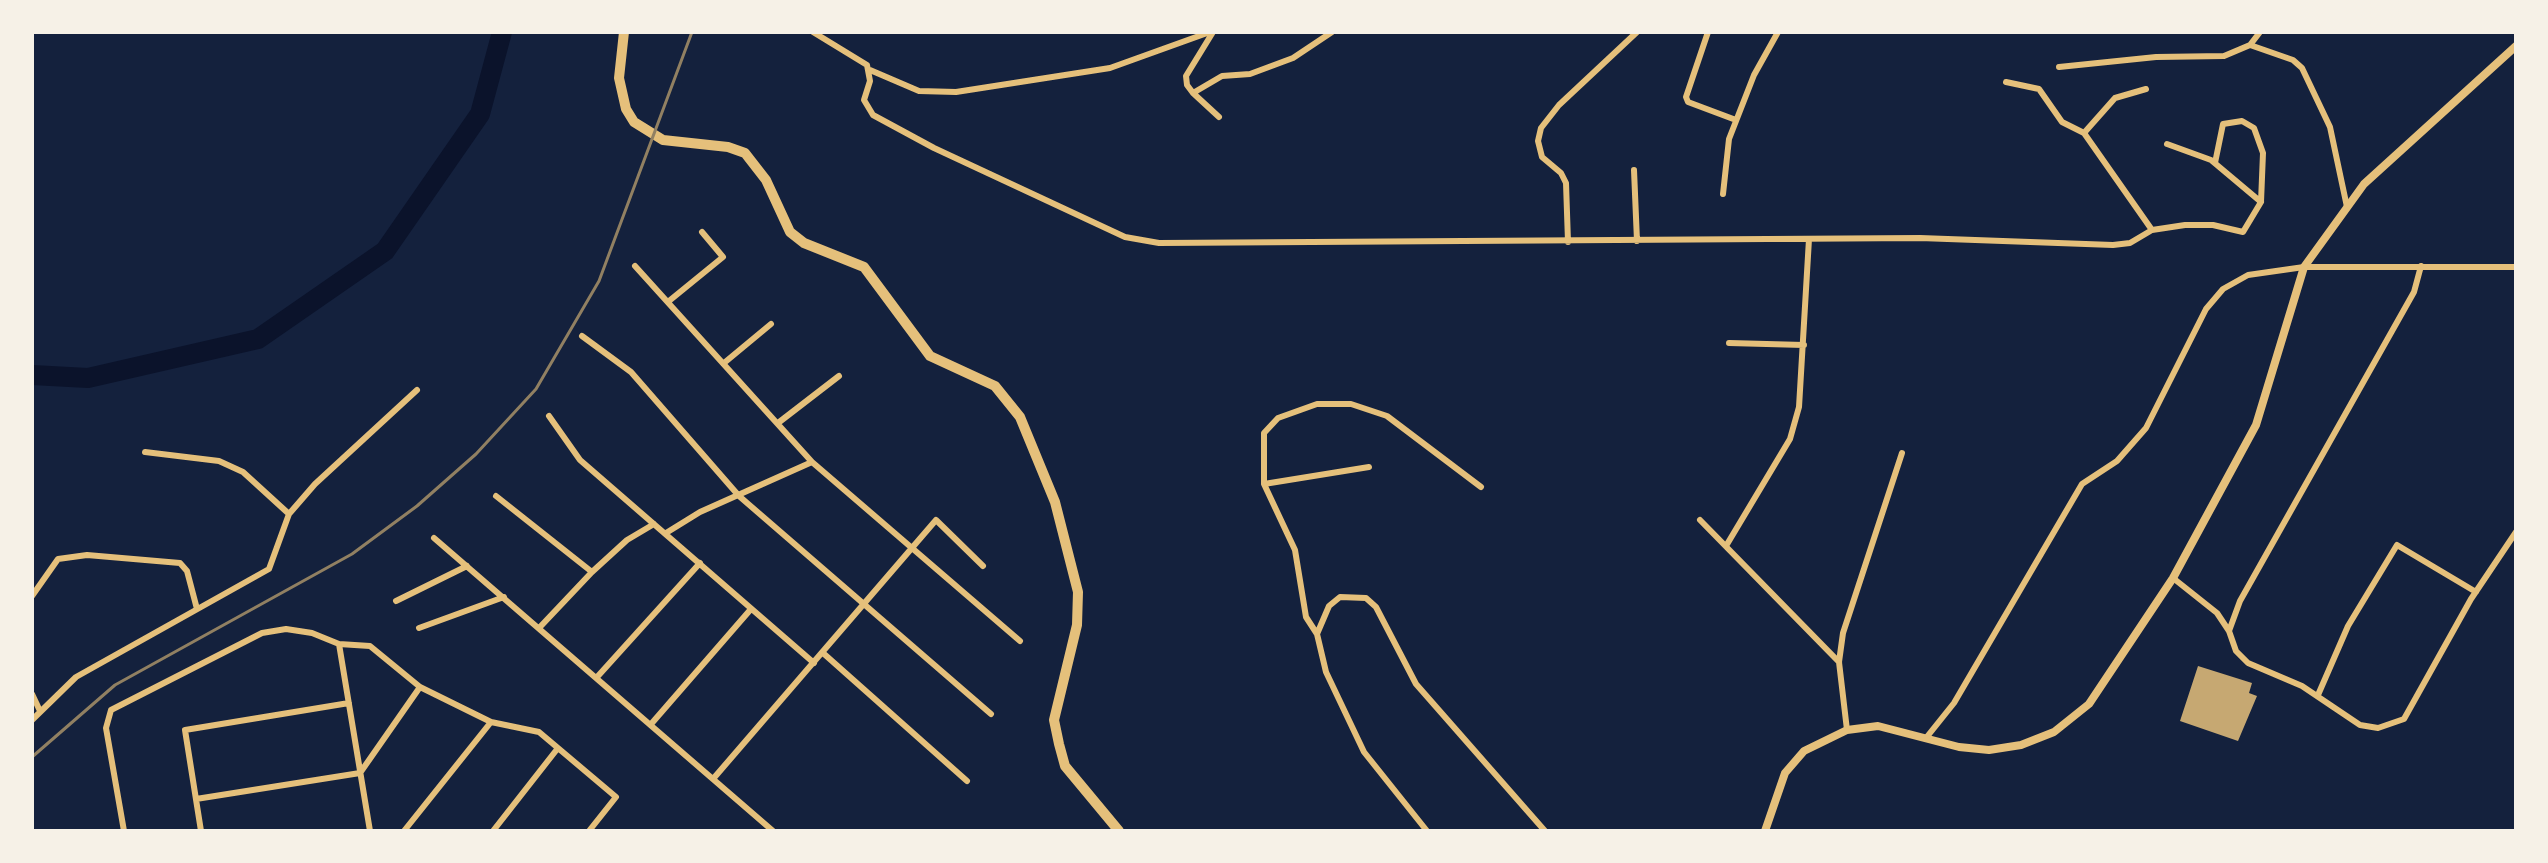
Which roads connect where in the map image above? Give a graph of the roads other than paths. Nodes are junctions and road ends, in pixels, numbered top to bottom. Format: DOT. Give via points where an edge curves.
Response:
graph roads {
  1 [pos="624,32"];
  2 [pos="813,32"];
  3 [pos="1211,32"];
  4 [pos="1332,32"];
  5 [pos="1637,32"];
  6 [pos="1708,32"];
  7 [pos="1778,32"];
  8 [pos="2260,32"];
  9 [pos="2250,45"];
  10 [pos="2516,46"];
  11 [pos="2059,67"];
  12 [pos="869,70"];
  13 [pos="2006,82"];
  14 [pos="2146,89"];
  15 [pos="1193,93"];
  16 [pos="1219,117"];
  17 [pos="1736,120"];
  18 [pos="2084,133"];
  19 [pos="2167,144"];
  20 [pos="2215,163"];
  21 [pos="1634,170"];
  22 [pos="1723,194"];
  23 [pos="2261,202"];
  24 [pos="2347,207"];
  25 [pos="2152,230"];
  26 [pos="702,232"];
  27 [pos="1809,239"];
  28 [pos="1637,241"];
  29 [pos="1568,242"];
  30 [pos="635,266"];
  31 [pos="2421,266"];
  32 [pos="2304,267"];
  33 [pos="2516,267"];
  34 [pos="669,301"];
  35 [pos="771,324"];
  36 [pos="582,336"];
  37 [pos="1729,343"];
  38 [pos="1804,345"];
  39 [pos="724,363"];
  40 [pos="839,376"];
  41 [pos="417,390"];
  42 [pos="549,416"];
  43 [pos="778,423"];
  44 [pos="145,452"];
  45 [pos="1902,453"];
  46 [pos="812,462"];
  47 [pos="1369,467"];
  48 [pos="1264,484"];
  49 [pos="1481,487"];
  50 [pos="496,496"];
  51 [pos="739,496"];
  52 [pos="289,514"];
  53 [pos="1700,520"];
  54 [pos="654,524"];
  55 [pos="2516,532"];
  56 [pos="666,533"];
  57 [pos="434,538"];
  58 [pos="1726,546"];
  59 [pos="913,548"];
  60 [pos="700,563"];
  61 [pos="467,566"];
  62 [pos="983,566"];
  63 [pos="592,572"];
  64 [pos="2173,578"];
  65 [pos="2476,592"];
  66 [pos="32,596"];
  67 [pos="504,597"];
  68 [pos="396,601"];
  69 [pos="865,605"];
  70 [pos="197,609"];
  71 [pos="751,609"];
  72 [pos="540,627"];
  73 [pos="419,628"];
  74 [pos="2229,631"];
  75 [pos="1317,634"];
  76 [pos="1020,641"];
  77 [pos="339,644"];
  78 [pos="823,653"];
  79 [pos="1839,662"];
  80 [pos="814,663"];
  81 [pos="598,676"];
  82 [pos="420,687"];
  83 [pos="32,694"];
  84 [pos="2318,695"];
  85 [pos="349,703"];
  86 [pos="40,711"];
  87 [pos="991,714"];
  88 [pos="32,720"];
  89 [pos="491,722"];
  90 [pos="652,723"];
  91 [pos="1847,730"];
  92 [pos="1926,738"];
  93 [pos="558,748"];
  94 [pos="360,773"];
  95 [pos="713,779"];
  96 [pos="967,781"];
  97 [pos="196,799"];
  98 [pos="124,831"];
  99 [pos="201,831"];
  100 [pos="370,831"];
  101 [pos="404,831"];
  102 [pos="493,831"];
  103 [pos="589,831"];
  104 [pos="773,831"];
  105 [pos="1119,831"];
  106 [pos="1427,831"];
  107 [pos="1545,831"];
  108 [pos="1765,831"];
  1 -- 105 [label="main road" via="619,78 634,122 663,140 745,153 766,180 790,232 864,267 930,356 995,386 1020,417 1055,502 1078,592 1077,625 1054,720 1059,744 1065,766"];
  2 -- 12 [label="street" via="859,57"];
  3 -- 12 [label="street" via="1110,68 944,93 919,91"];
  3 -- 15 [label="street" via="1186,76"];
  4 -- 15 [label="street" via="1293,58 1250,74 1222,76"];
  5 -- 29 [label="street" via="1541,128 1542,157 1566,183"];
  6 -- 17 [label="street" via="1686,97"];
  7 -- 17 [label="street"];
  8 -- 9 [label="street"];
  9 -- 11 [label="street" via="2224,56"];
  9 -- 24 [label="street" via="2302,68 2330,127"];
  10 -- 24 [label="street" via="2364,184"];
  12 -- 29 [label="street" via="864,100 873,115 1125,237 1159,243"];
  13 -- 18 [label="street" via="2039,89 2062,122"];
  14 -- 18 [label="street" via="2115,98"];
  15 -- 16 [label="street"];
  17 -- 22 [label="street" via="1726,150"];
  18 -- 25 [label="street"];
  19 -- 20 [label="street"];
  20 -- 23 [label="street"];
  20 -- 23 [label="street" via="2223,124 2242,121 2254,128 2263,153"];
  21 -- 28 [label="street"];
  23 -- 25 [label="street" via="2243,232 2213,225"];
  24 -- 32 [label="street"];
  25 -- 27 [label="street" via="2130,243 2113,245"];
  26 -- 34 [label="street" via="723,257"];
  27 -- 28 [label="street"];
  27 -- 38 [label="street"];
  28 -- 29 [label="street"];
  30 -- 34 [label="street"];
  31 -- 32 [label="street"];
  31 -- 33 [label="street"];
  31 -- 74 [label="street" via="2414,292 2240,601"];
  32 -- 64 [label="street" via="2256,425"];
  32 -- 92 [label="street" via="2248,275 2223,289 2206,309 2146,428 2117,461 2082,484 1954,703"];
  34 -- 39 [label="street"];
  35 -- 39 [label="street"];
  36 -- 51 [label="street" via="631,372"];
  37 -- 38 [label="street"];
  38 -- 58 [label="street" via="1799,407 1790,439"];
  39 -- 43 [label="street"];
  40 -- 43 [label="street"];
  41 -- 52 [label="street"];
  42 -- 54 [label="street" via="580,460"];
  43 -- 46 [label="street"];
  44 -- 52 [label="street" via="219,461 243,472"];
  45 -- 79 [label="street" via="1860,576"];
  46 -- 51 [label="street"];
  46 -- 59 [label="street"];
  47 -- 48 [label="street"];
  48 -- 49 [label="street" via="1264,433 1278,418 1317,404 1351,404 1387,416"];
  48 -- 75 [label="street" via="1295,550 1306,617"];
  50 -- 63 [label="street"];
  51 -- 56 [label="street"];
  51 -- 69 [label="street"];
  52 -- 70 [label="street" via="269,569"];
  53 -- 58 [label="street"];
  54 -- 56 [label="street"];
  54 -- 63 [label="street"];
  55 -- 65 [label="street"];
  56 -- 60 [label="street"];
  57 -- 61 [label="street"];
  58 -- 79 [label="street"];
  59 -- 62 [label="street" via="936,520"];
  59 -- 69 [label="street"];
  59 -- 76 [label="street"];
  60 -- 71 [label="street"];
  60 -- 81 [label="street"];
  61 -- 67 [label="street"];
  61 -- 68 [label="street"];
  63 -- 72 [label="street"];
  64 -- 74 [label="street" via="2217,613"];
  64 -- 92 [label="street" via="2089,704 2054,732 1989,750"];
  65 -- 84 [label="street" via="2404,719 2378,728 2360,725"];
  65 -- 84 [label="street" via="2397,545 2348,626"];
  66 -- 70 [label="street" via="58,559 87,555 180,563"];
  67 -- 72 [label="street"];
  67 -- 73 [label="street"];
  69 -- 78 [label="street"];
  69 -- 87 [label="street"];
  70 -- 86 [label="street" via="76,677"];
  71 -- 80 [label="street"];
  71 -- 90 [label="street"];
  72 -- 81 [label="street"];
  74 -- 84 [label="street" via="2236,651 2248,663"];
  75 -- 106 [label="street" via="1326,672 1364,752"];
  75 -- 107 [label="street" via="1329,606 1340,597 1366,598 1376,607 1416,684"];
  77 -- 82 [label="street" via="370,646"];
  77 -- 85 [label="street"];
  77 -- 98 [label="street" via="286,629 262,633 111,710 106,728"];
  78 -- 80 [label="street"];
  78 -- 96 [label="street"];
  79 -- 91 [label="street"];
  80 -- 95 [label="street"];
  81 -- 90 [label="street"];
  82 -- 89 [label="street"];
  82 -- 94 [label="street"];
  83 -- 86 [label="street"];
  85 -- 94 [label="street"];
  85 -- 97 [label="street" via="185,730"];
  86 -- 88 [label="street"];
  89 -- 93 [label="street" via="539,732"];
  89 -- 101 [label="street"];
  90 -- 95 [label="street"];
  91 -- 92 [label="street" via="1878,726"];
  91 -- 108 [label="street" via="1804,751 1785,773"];
  93 -- 102 [label="street"];
  93 -- 103 [label="street" via="616,797"];
  94 -- 97 [label="street"];
  94 -- 100 [label="street"];
  95 -- 104 [label="street"];
  97 -- 99 [label="street"];
}
